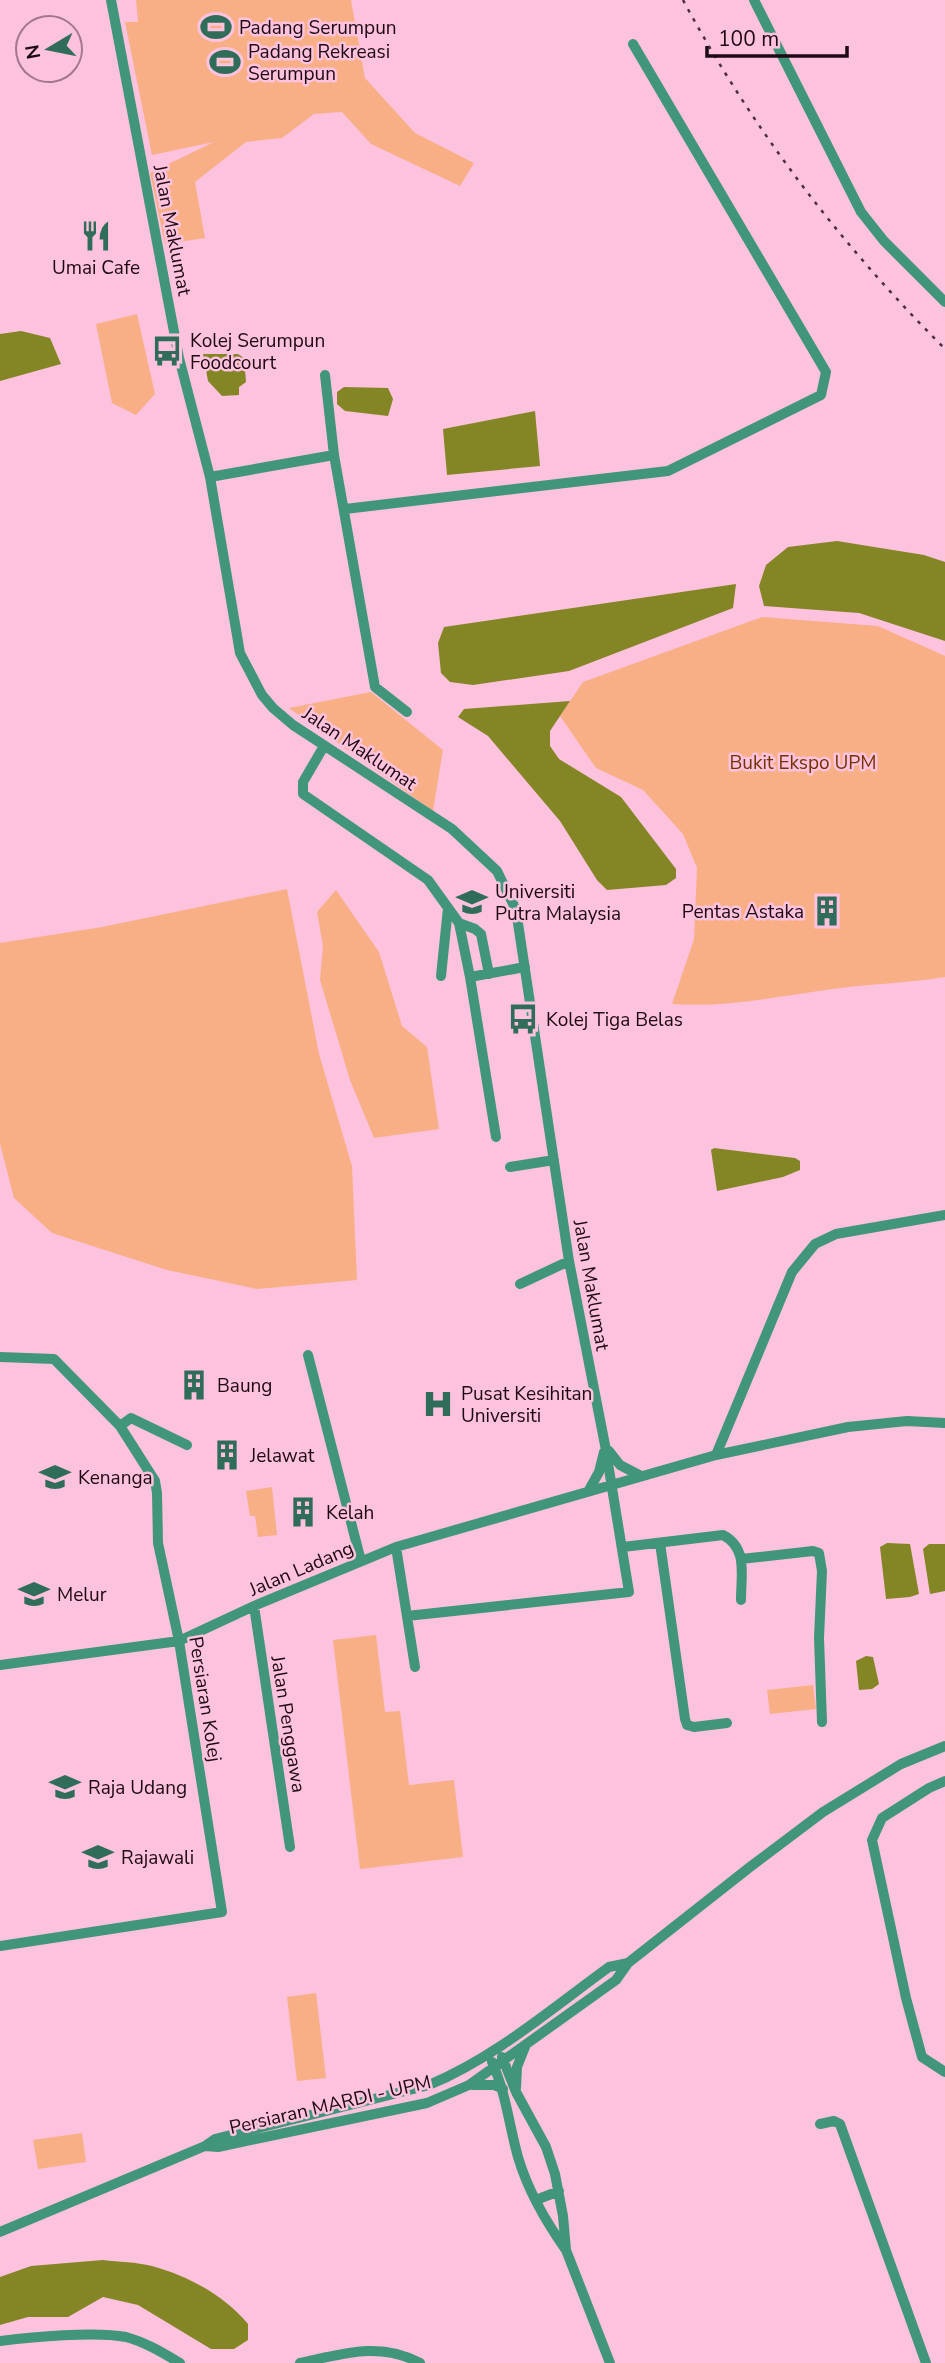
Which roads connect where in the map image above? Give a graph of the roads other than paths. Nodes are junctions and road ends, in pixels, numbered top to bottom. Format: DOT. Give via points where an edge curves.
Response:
graph roads {
  1 [pos="112,0"];
  2 [pos="754,0"];
  3 [pos="633,44"];
  4 [pos="945,302"];
  5 [pos="325,375"];
  6 [pos="334,455"];
  7 [pos="210,477"];
  8 [pos="345,509"];
  9 [pos="407,712"];
  10 [pos="324,746"];
  11 [pos="448,908"];
  12 [pos="458,923"];
  13 [pos="525,967"];
  14 [pos="489,974"];
  15 [pos="441,976"];
  16 [pos="470,977"];
  17 [pos="496,1137"];
  18 [pos="554,1160"];
  19 [pos="510,1167"];
  20 [pos="945,1215"];
  21 [pos="569,1261"];
  22 [pos="520,1284"];
  23 [pos="308,1356"];
  24 [pos="0,1357"];
  25 [pos="945,1423"];
  26 [pos="120,1426"];
  27 [pos="187,1445"];
  28 [pos="605,1446"];
  29 [pos="716,1455"];
  30 [pos="641,1476"];
  31 [pos="612,1484"];
  32 [pos="589,1490"];
  33 [pos="660,1543"];
  34 [pos="396,1547"];
  35 [pos="623,1547"];
  36 [pos="741,1559"];
  37 [pos="361,1561"];
  38 [pos="741,1600"];
  39 [pos="254,1606"];
  40 [pos="407,1616"];
  41 [pos="179,1641"];
  42 [pos="0,1665"];
  43 [pos="415,1667"];
  44 [pos="822,1722"];
  45 [pos="727,1723"];
  46 [pos="945,1746"];
  47 [pos="945,1781"];
  48 [pos="290,1847"];
  49 [pos="0,1945"];
  50 [pos="628,1963"];
  51 [pos="525,2047"];
  52 [pos="494,2051"];
  53 [pos="500,2065"];
  54 [pos="945,2071"];
  55 [pos="469,2085"];
  56 [pos="503,2089"];
  57 [pos="516,2092"];
  58 [pos="820,2124"];
  59 [pos="205,2146"];
  60 [pos="559,2191"];
  61 [pos="536,2200"];
  62 [pos="0,2232"];
  63 [pos="566,2250"];
  64 [pos="0,2341"];
  65 [pos="180,2363"];
  66 [pos="299,2363"];
  67 [pos="420,2363"];
  68 [pos="610,2363"];
  69 [pos="926,2363"];
  1 -- 7 [label="street, Jalan Maklumat" via="179,358"];
  2 -- 4 [label="street" via="861,212"];
  3 -- 8 [label="street" via="826,372 821,395 668,471"];
  5 -- 6 [label="street"];
  6 -- 7 [label="street"];
  6 -- 8 [label="street"];
  7 -- 10 [label="street, Jalan Maklumat" via="240,653 273,708"];
  8 -- 9 [label="street" via="376,687"];
  10 -- 11 [label="street" via="303,782 303,794 428,880"];
  10 -- 13 [label="street, Jalan Maklumat" via="452,829 497,871 516,910"];
  11 -- 12 [label="street"];
  11 -- 15 [label="street"];
  12 -- 14 [label="street" via="481,934"];
  12 -- 16 [label="street"];
  13 -- 14 [label="street"];
  13 -- 18 [label="street, Jalan Maklumat"];
  14 -- 16 [label="street"];
  16 -- 17 [label="street"];
  18 -- 19 [label="street"];
  18 -- 21 [label="street, Jalan Maklumat"];
  20 -- 29 [label="street" via="836,1234 815,1244 792,1272"];
  21 -- 22 [label="street"];
  21 -- 28 [label="street, Jalan Maklumat"];
  23 -- 37 [label="street"];
  24 -- 26 [label="street, Persiaran Kolej" via="54,1359"];
  25 -- 29 [label="street, Jalan Ladang" via="848,1426"];
  26 -- 27 [label="street" via="131,1418"];
  26 -- 41 [label="street, Persiaran Kolej" via="155,1481 158,1543"];
  28 -- 30 [label="street" via="620,1465"];
  28 -- 31 [label="street, Jalan Maklumat"];
  28 -- 32 [label="street"];
  29 -- 30 [label="street, Jalan Ladang"];
  30 -- 31 [label="street, Jalan Ladang"];
  31 -- 32 [label="street, Jalan Ladang"];
  31 -- 35 [label="street, Jalan Maklumat"];
  32 -- 34 [label="street, Jalan Ladang"];
  33 -- 35 [label="street"];
  33 -- 36 [label="street" via="723,1535 733,1540"];
  33 -- 45 [label="street" via="687,1725"];
  34 -- 37 [label="street, Jalan Ladang"];
  34 -- 40 [label="street"];
  35 -- 40 [label="street, Jalan Maklumat" via="629,1592"];
  36 -- 38 [label="street"];
  36 -- 44 [label="street" via="819,1553"];
  37 -- 39 [label="street, Jalan Ladang"];
  39 -- 41 [label="street, Jalan Ladang"];
  39 -- 48 [label="street, Jalan Penggawa"];
  40 -- 43 [label="street"];
  41 -- 42 [label="street, Jalan Ladang"];
  41 -- 49 [label="street, Persiaran Kolej" via="222,1913"];
  46 -- 50 [label="street, Persiaran MARDI - UPM" via="901,1764 823,1812"];
  47 -- 54 [label="street" via="882,1818 872,1840 922,2057"];
  50 -- 51 [label="street, Persiaran MARDI - UPM" via="617,1980"];
  50 -- 52 [label="street, Persiaran MARDI - UPM" via="609,1967"];
  51 -- 53 [label="street, Persiaran MARDI - UPM"];
  51 -- 57 [label="street" via="517,2067"];
  52 -- 53 [label="street"];
  52 -- 59 [label="street, Persiaran MARDI - UPM" via="429,2085 215,2139"];
  53 -- 55 [label="street, Persiaran MARDI - UPM"];
  53 -- 56 [label="street"];
  53 -- 57 [label="street"];
  55 -- 56 [label="street"];
  55 -- 59 [label="street, Persiaran MARDI - UPM" via="427,2103"];
  56 -- 61 [label="street" via="518,2155"];
  57 -- 60 [label="street" via="546,2147"];
  58 -- 69 [label="street" via="840,2124"];
  59 -- 62 [label="street, Persiaran MARDI - UPM"];
  60 -- 61 [label="street"];
  60 -- 63 [label="street"];
  61 -- 63 [label="street"];
  63 -- 68 [label="street"];
  64 -- 65 [label="street" via="125,2337"];
  66 -- 67 [label="street" via="379,2349"];
}
